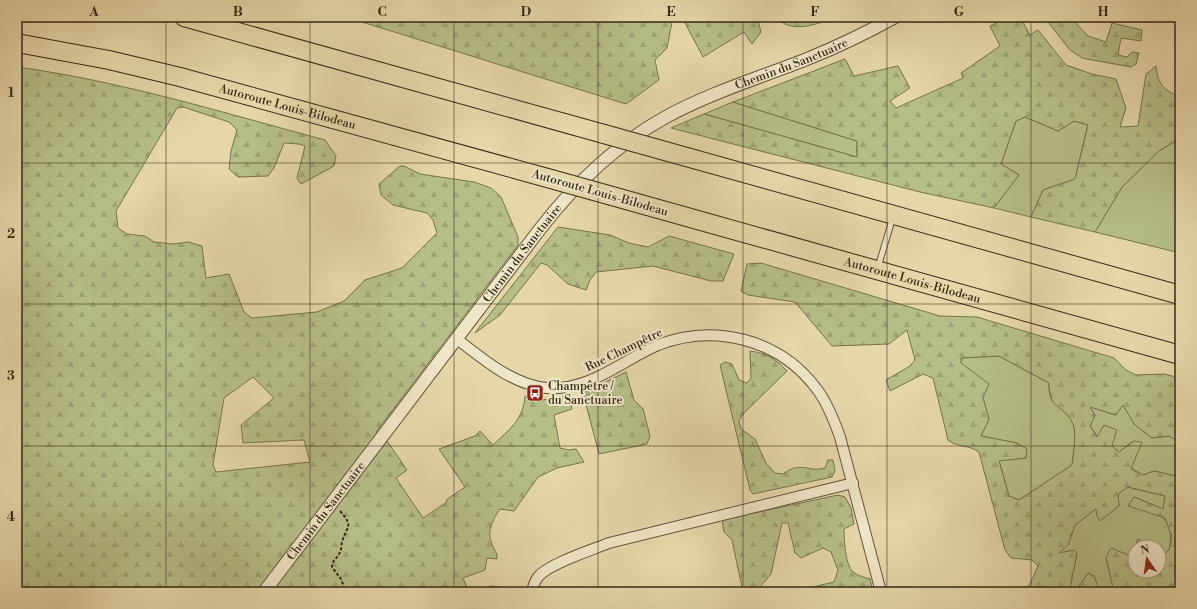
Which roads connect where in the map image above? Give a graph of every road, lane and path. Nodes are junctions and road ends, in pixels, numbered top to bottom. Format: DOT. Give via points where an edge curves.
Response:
graph roads {
  1 [pos="184,17"];
  2 [pos="895,17"];
  3 [pos="17,43"];
  4 [pos="894,215"];
  5 [pos="877,270"];
  6 [pos="1180,295"];
  7 [pos="457,339"];
  8 [pos="1180,355"];
  9 [pos="853,483"];
  10 [pos="332,502"];
  11 [pos="264,592"];
  12 [pos="346,592"];
  13 [pos="532,592"];
  14 [pos="881,592"];
  1 -- 4 [label="highway, bridge"];
  2 -- 7 [label="street, Chemin du Sanctuaire" via="820,54 691,105 653,124 621,146 591,171 559,206"];
  3 -- 5 [label="highway, Autoroute Louis-Bilodeau, bridge" via="180,77"];
  4 -- 5 [label="lane"];
  4 -- 6 [label="highway"];
  5 -- 8 [label="highway, Autoroute Louis-Bilodeau"];
  7 -- 9 [label="street, Rue Champêtre" via="514,378 548,388 569,387 589,382 646,351 687,337 731,336 759,344 797,367 816,388 836,426"];
  7 -- 10 [label="street, Chemin du Sanctuaire"];
  9 -- 13 [label="street" via="609,543 544,572 538,577"];
  9 -- 14 [label="street, Rue Champêtre"];
  10 -- 11 [label="street, Chemin du Sanctuaire"];
  10 -- 12 [label="path" via="348,524 340,552 332,563"];
}
